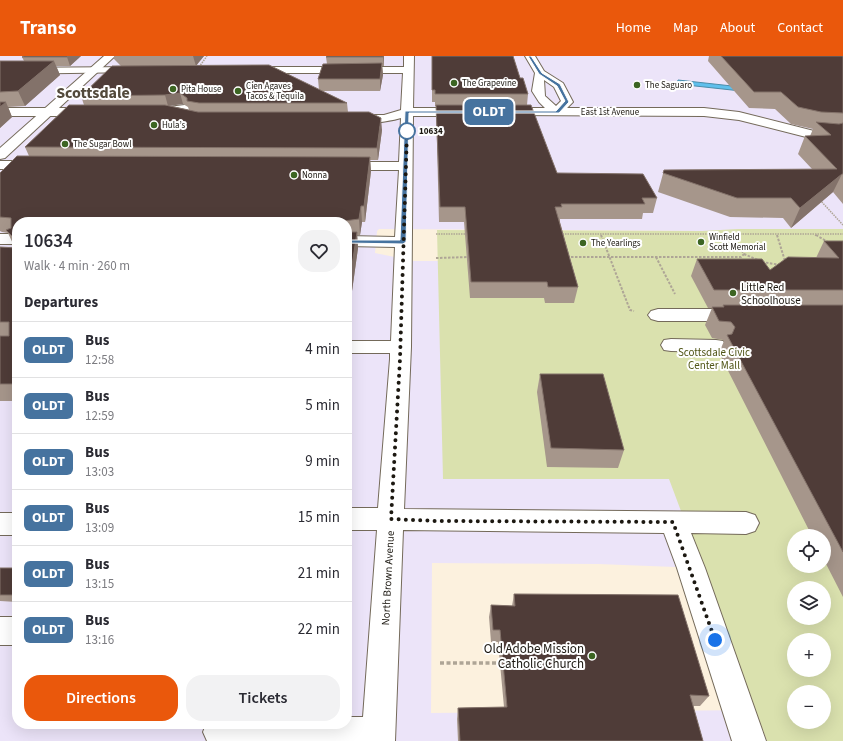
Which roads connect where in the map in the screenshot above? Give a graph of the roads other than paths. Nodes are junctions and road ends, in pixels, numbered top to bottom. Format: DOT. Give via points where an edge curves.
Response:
graph roads {
  1 [pos="110,56"];
  2 [pos="409,56"];
  3 [pos="530,56"];
  4 [pos="94,70"];
  5 [pos="150,70"];
  6 [pos="197,70"];
  7 [pos="408,70"];
  8 [pos="0,71"];
  9 [pos="540,73"];
  10 [pos="228,104"];
  11 [pos="387,105"];
  12 [pos="168,111"];
  13 [pos="0,112"];
  14 [pos="47,112"];
  15 [pos="102,112"];
  16 [pos="138,112"];
  17 [pos="407,112"];
  18 [pos="480,112"];
  19 [pos="495,112"];
  20 [pos="557,112"];
  21 [pos="201,119"];
  22 [pos="337,119"];
  23 [pos="764,122"];
  24 [pos="809,122"];
  25 [pos="838,135"];
  26 [pos="0,155"];
  27 [pos="0,166"];
  28 [pos="54,166"];
  29 [pos="325,166"];
  30 [pos="405,166"];
  31 [pos="0,239"];
  32 [pos="12,239"];
  33 [pos="352,241"];
  34 [pos="403,242"];
  35 [pos="658,315"];
  36 [pos="755,315"];
  37 [pos="671,345"];
  38 [pos="716,346"];
  39 [pos="352,347"];
  40 [pos="401,347"];
  41 [pos="352,519"];
  42 [pos="391,519"];
  43 [pos="673,522"];
  44 [pos="746,523"];
  45 [pos="0,524"];
  46 [pos="12,524"];
  47 [pos="0,631"];
  48 [pos="12,631"];
  49 [pos="220,732"];
  50 [pos="378,737"];
  51 [pos="749,741"];
  1 -- 4 [label="street"];
  2 -- 7 [label="street, North Brown Avenue"];
  3 -- 9 [label="street"];
  4 -- 5 [label="street"];
  4 -- 8 [label="street"];
  4 -- 14 [label="street"];
  6 -- 7 [label="street"];
  7 -- 17 [label="street, North Brown Avenue"];
  9 -- 20 [label="street" via="536,85 542,101"];
  9 -- 20 [label="street" via="559,85 567,102"];
  10 -- 12 [label="street"];
  11 -- 17 [label="street"];
  12 -- 16 [label="street"];
  12 -- 21 [label="street"];
  13 -- 14 [label="street"];
  14 -- 15 [label="street"];
  14 -- 26 [label="street"];
  17 -- 18 [label="street"];
  17 -- 22 [label="street" via="385,119"];
  17 -- 30 [label="street, North Brown Avenue"];
  19 -- 20 [label="street, East 1st Avenue"];
  20 -- 23 [label="street, East 1st Avenue" via="704,112"];
  23 -- 24 [label="street, East 1st Avenue"];
  23 -- 25 [label="street, East 1st Avenue" via="814,135"];
  27 -- 28 [label="street"];
  29 -- 30 [label="street"];
  30 -- 34 [label="street, North Brown Avenue"];
  31 -- 32 [label="street"];
  33 -- 34 [label="street"];
  34 -- 40 [label="street, North Brown Avenue"];
  35 -- 36 [label="street"];
  37 -- 38 [label="street"];
  39 -- 40 [label="street"];
  40 -- 42 [label="street, North Brown Avenue"];
  41 -- 42 [label="street"];
  42 -- 43 [label="street"];
  42 -- 50 [label="street, North Brown Avenue"];
  43 -- 44 [label="street"];
  43 -- 51 [label="street"];
  45 -- 46 [label="street"];
  47 -- 48 [label="street"];
  49 -- 50 [label="street"];
}
